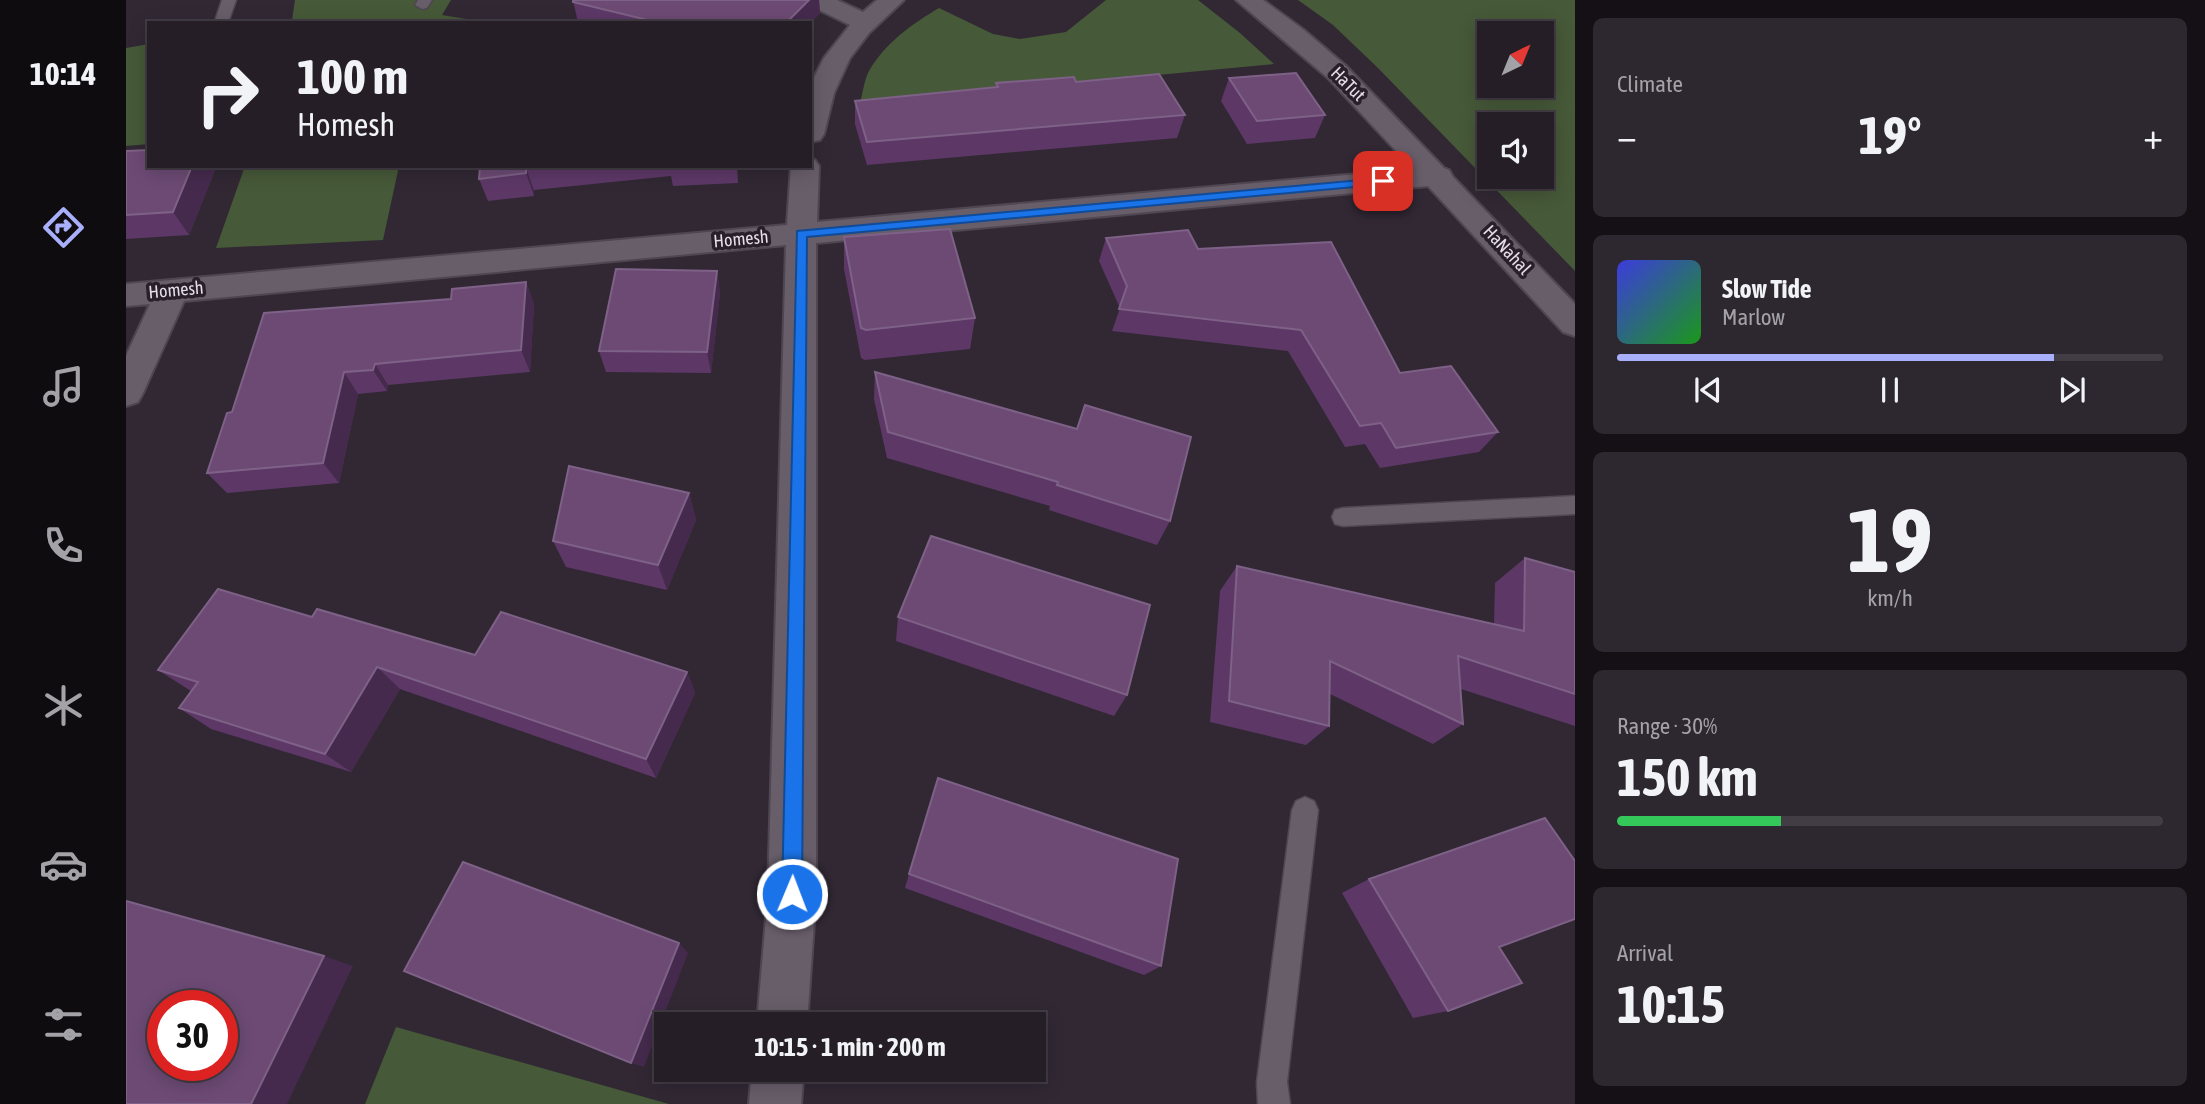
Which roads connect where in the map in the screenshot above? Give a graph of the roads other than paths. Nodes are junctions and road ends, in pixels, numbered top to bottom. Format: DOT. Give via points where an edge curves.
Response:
graph roads {
  1 [pos="229,0"];
  2 [pos="818,0"];
  3 [pos="892,0"];
  4 [pos="1248,0"];
  5 [pos="222,21"];
  6 [pos="864,22"];
  7 [pos="812,122"];
  8 [pos="805,168"];
  9 [pos="1439,176"];
  10 [pos="801,234"];
  11 [pos="172,291"];
  12 [pos="126,295"];
  13 [pos="1575,324"];
  14 [pos="126,393"];
  15 [pos="1575,505"];
  16 [pos="1343,517"];
  17 [pos="1305,810"];
  18 [pos="783,1012"];
  19 [pos="777,1082"];
  20 [pos="775,1104"];
  21 [pos="1274,1104"];
  1 -- 5 [label="lane"];
  2 -- 6 [label="street"];
  3 -- 6 [label="street"];
  4 -- 9 [label="street, HaTut" via="1337,72"];
  6 -- 7 [label="street" via="835,61 816,99"];
  8 -- 10 [label="street"];
  9 -- 10 [label="street, Homesh"];
  9 -- 13 [label="street, HaNahal"];
  10 -- 11 [label="street, Homesh"];
  10 -- 18 [label="street" via="792,894"];
  11 -- 12 [label="street, Homesh"];
  11 -- 14 [label="street"];
  15 -- 16 [label="lane"];
  17 -- 21 [label="lane" via="1272,1082"];
  19 -- 20 [label="street"];
}
